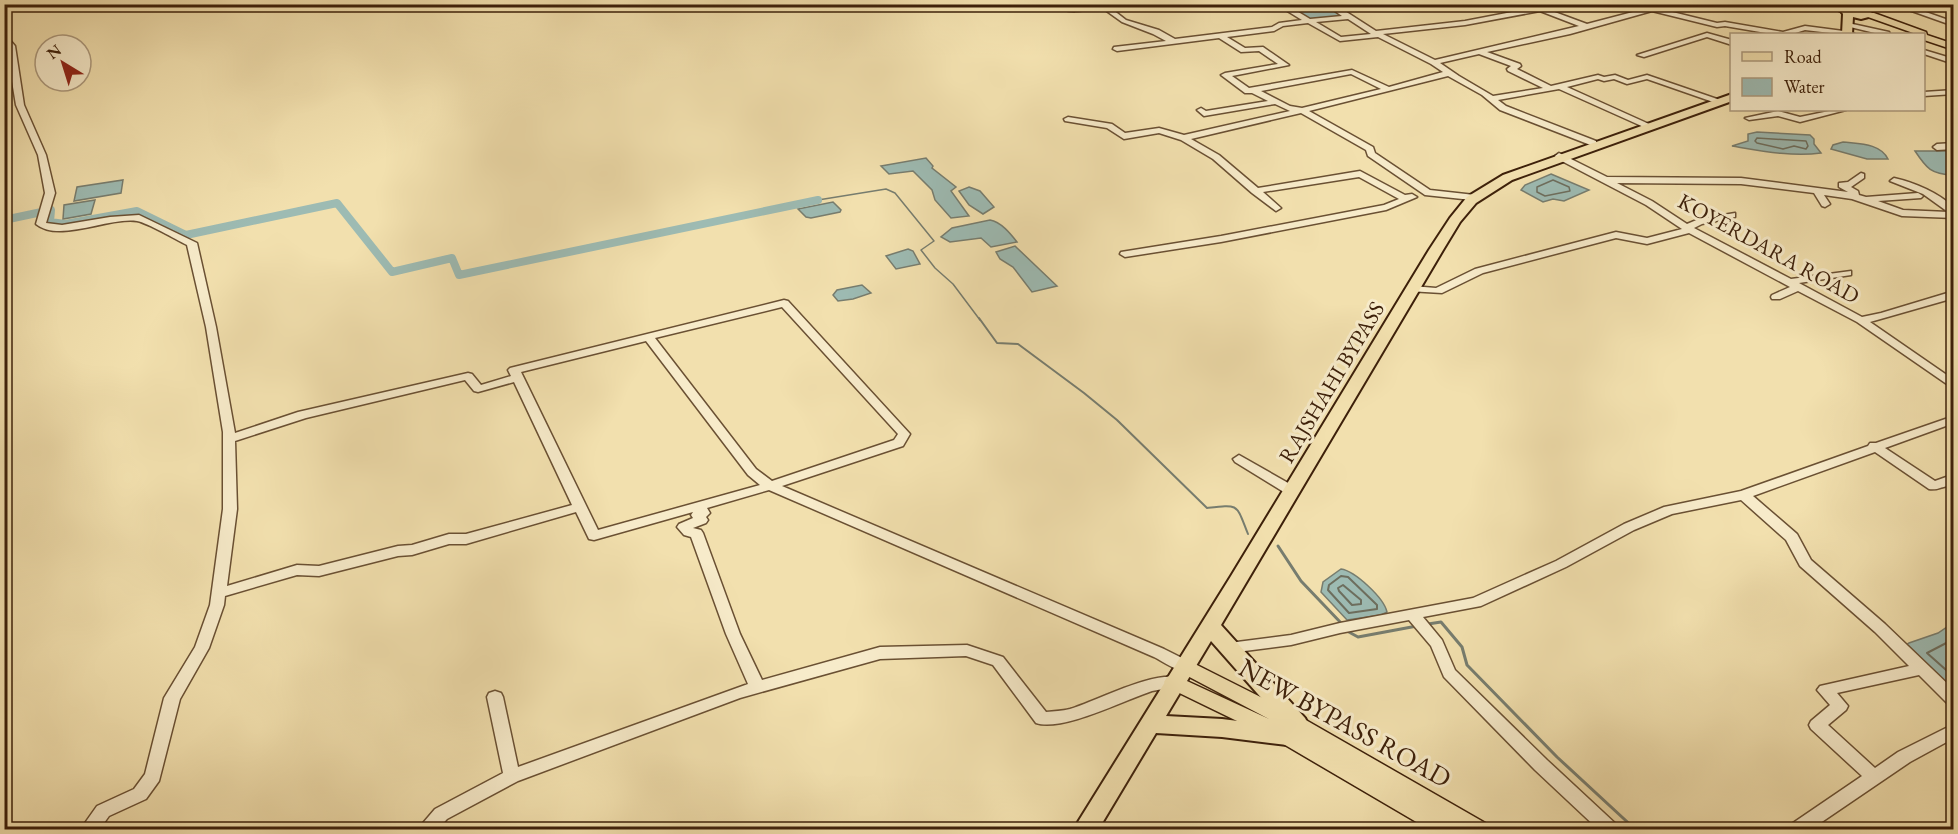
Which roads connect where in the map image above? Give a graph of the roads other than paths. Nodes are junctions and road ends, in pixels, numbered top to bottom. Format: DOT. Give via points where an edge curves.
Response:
graph roads {
  1 [pos="1054,4"];
  2 [pos="1107,4"];
  3 [pos="1279,4"];
  4 [pos="1328,4"];
  5 [pos="1828,4"];
  6 [pos="1837,4"];
  7 [pos="1895,4"];
  8 [pos="1102,5"];
  9 [pos="1657,7"];
  10 [pos="1479,9"];
  11 [pos="1519,13"];
  12 [pos="1859,13"];
  13 [pos="1348,17"];
  14 [pos="1310,22"];
  15 [pos="1953,24"];
  16 [pos="1587,27"];
  17 [pos="1848,31"];
  18 [pos="1770,33"];
  19 [pos="1789,33"];
  20 [pos="1873,33"];
  21 [pos="1913,33"];
  22 [pos="1917,33"];
  23 [pos="1377,34"];
  24 [pos="4,35"];
  25 [pos="1220,36"];
  26 [pos="1925,36"];
  27 [pos="1174,42"];
  28 [pos="1730,43"];
  29 [pos="1952,45"];
  30 [pos="1117,49"];
  31 [pos="1925,50"];
  32 [pos="1480,52"];
  33 [pos="1641,55"];
  34 [pos="1434,62"];
  35 [pos="1953,62"];
  36 [pos="1449,73"];
  37 [pos="1560,86"];
  38 [pos="1550,89"];
  39 [pos="1253,90"];
  40 [pos="1388,90"];
  41 [pos="1953,92"];
  42 [pos="1925,94"];
  43 [pos="1493,98"];
  44 [pos="1725,99"];
  45 [pos="1274,102"];
  46 [pos="1201,110"];
  47 [pos="1302,111"];
  48 [pos="1838,111"];
  49 [pos="1749,118"];
  50 [pos="1068,119"];
  51 [pos="1646,126"];
  52 [pos="1184,138"];
  53 [pos="1593,143"];
  54 [pos="1953,146"];
  55 [pos="1937,147"];
  56 [pos="1559,156"];
  57 [pos="1861,176"];
  58 [pos="1605,180"];
  59 [pos="1894,181"];
  60 [pos="1816,190"];
  61 [pos="1255,191"];
  62 [pos="1428,192"];
  63 [pos="1857,196"];
  64 [pos="1918,196"];
  65 [pos="1472,197"];
  66 [pos="1410,198"];
  67 [pos="1868,199"];
  68 [pos="1825,204"];
  69 [pos="1276,208"];
  70 [pos="1953,214"];
  71 [pos="1732,215"];
  72 [pos="1688,229"];
  73 [pos="1125,254"];
  74 [pos="1847,273"];
  75 [pos="1795,284"];
  76 [pos="1412,289"];
  77 [pos="1953,294"];
  78 [pos="1776,297"];
  79 [pos="1861,320"];
  80 [pos="648,336"];
  81 [pos="518,378"];
  82 [pos="1953,386"];
  83 [pos="1953,419"];
  84 [pos="229,439"];
  85 [pos="1875,446"];
  86 [pos="1239,459"];
  87 [pos="1953,483"];
  88 [pos="771,486"];
  89 [pos="1292,491"];
  90 [pos="1744,495"];
  91 [pos="698,506"];
  92 [pos="580,507"];
  93 [pos="219,593"];
  94 [pos="1413,615"];
  95 [pos="1209,625"];
  96 [pos="1229,648"];
  97 [pos="1919,669"];
  98 [pos="1180,674"];
  99 [pos="758,687"];
  100 [pos="495,697"];
  101 [pos="1953,700"];
  102 [pos="1150,724"];
  103 [pos="1292,730"];
  104 [pos="1953,730"];
  105 [pos="512,776"];
  106 [pos="1874,777"];
  107 [pos="88,830"];
  108 [pos="425,830"];
  109 [pos="1085,830"];
  110 [pos="1450,830"];
  111 [pos="1479,830"];
  112 [pos="1611,830"];
  113 [pos="1796,830"];
  1 -- 8 [label="street" via="1068,11"];
  2 -- 8 [label="street"];
  3 -- 14 [label="street"];
  4 -- 13 [label="street"];
  5 -- 12 [label="main road"];
  6 -- 12 [label="main road"];
  7 -- 15 [label="street"];
  8 -- 27 [label="street" via="1124,21"];
  9 -- 16 [label="street"];
  9 -- 18 [label="street" via="1717,25"];
  10 -- 11 [label="street" via="1503,6"];
  11 -- 16 [label="street" via="1541,9"];
  11 -- 23 [label="street"];
  12 -- 17 [label="highway"];
  12 -- 21 [label="main road"];
  12 -- 22 [label="main road"];
  13 -- 14 [label="street"];
  13 -- 23 [label="street"];
  14 -- 23 [label="street" via="1340,39"];
  14 -- 25 [label="street"];
  16 -- 32 [label="street"];
  17 -- 19 [label="street" via="1805,28"];
  17 -- 20 [label="street"];
  23 -- 34 [label="street"];
  24 -- 84 [label="street" via="11,46 20,105 42,155 50,193 41,224 62,228 139,218 192,243 212,327"];
  25 -- 27 [label="street"];
  25 -- 39 [label="street" via="1244,50 1260,49 1286,65 1225,75 1248,91"];
  26 -- 29 [label="main road"];
  27 -- 30 [label="street"];
  28 -- 33 [label="street" via="1707,35"];
  29 -- 31 [label="street"];
  31 -- 35 [label="street"];
  32 -- 34 [label="street"];
  32 -- 38 [label="street" via="1517,66 1511,69"];
  34 -- 36 [label="street"];
  36 -- 40 [label="street"];
  36 -- 43 [label="street"];
  37 -- 38 [label="street"];
  37 -- 44 [label="street" via="1598,77 1627,82 1647,77"];
  37 -- 51 [label="street"];
  38 -- 43 [label="street"];
  39 -- 40 [label="street" via="1352,72"];
  39 -- 45 [label="street"];
  40 -- 47 [label="street"];
  41 -- 42 [label="street"];
  43 -- 53 [label="street" via="1518,116"];
  44 -- 51 [label="highway, RAJSHAHI BYPASS"];
  45 -- 46 [label="street" via="1203,114"];
  45 -- 47 [label="street"];
  47 -- 52 [label="street"];
  47 -- 62 [label="street" via="1370,149 1371,154"];
  48 -- 49 [label="street" via="1800,120 1778,113"];
  50 -- 52 [label="street" via="1109,126 1124,136 1159,129"];
  51 -- 53 [label="highway, RAJSHAHI BYPASS"];
  52 -- 61 [label="street" via="1216,157"];
  53 -- 56 [label="highway, RAJSHAHI BYPASS"];
  54 -- 55 [label="street"];
  56 -- 58 [label="street, KOYERDARA ROAD"];
  56 -- 65 [label="highway, RAJSHAHI BYPASS" via="1496,182"];
  57 -- 63 [label="street" via="1842,185"];
  58 -- 60 [label="street" via="1734,181"];
  58 -- 72 [label="street, KOYERDARA ROAD"];
  59 -- 70 [label="street" via="1924,191"];
  60 -- 63 [label="street"];
  60 -- 68 [label="street"];
  61 -- 66 [label="street" via="1360,174"];
  61 -- 69 [label="street"];
  62 -- 65 [label="street"];
  62 -- 66 [label="street"];
  63 -- 67 [label="street"];
  64 -- 67 [label="street"];
  65 -- 76 [label="highway, RAJSHAHI BYPASS"];
  66 -- 73 [label="street" via="1386,207"];
  67 -- 70 [label="street" via="1902,213"];
  71 -- 72 [label="street" via="1699,222"];
  72 -- 75 [label="street, KOYERDARA ROAD"];
  72 -- 76 [label="street" via="1647,241 1616,234 1479,271 1438,291"];
  74 -- 75 [label="street" via="1831,279 1805,277"];
  75 -- 78 [label="street"];
  75 -- 79 [label="street, KOYERDARA ROAD"];
  76 -- 89 [label="highway, RAJSHAHI BYPASS"];
  77 -- 79 [label="street"];
  79 -- 82 [label="street, KOYERDARA ROAD"];
  80 -- 81 [label="street" via="514,370"];
  80 -- 88 [label="street" via="752,472"];
  80 -- 88 [label="street" via="784,303 904,434 899,443"];
  81 -- 84 [label="street" via="478,389 468,376 302,415"];
  81 -- 92 [label="street"];
  83 -- 85 [label="street"];
  84 -- 93 [label="street" via="230,509"];
  85 -- 87 [label="street" via="1934,486 1949,480"];
  85 -- 90 [label="street"];
  86 -- 89 [label="street"];
  88 -- 91 [label="street"];
  88 -- 98 [label="street" via="1159,653"];
  89 -- 95 [label="highway, RAJSHAHI BYPASS"];
  90 -- 94 [label="street" via="1669,510 1476,602"];
  90 -- 97 [label="street" via="1792,537 1805,563 1880,628"];
  91 -- 92 [label="street" via="594,536"];
  91 -- 99 [label="street" via="703,513 698,516 701,520 684,527 696,533 733,634"];
  92 -- 93 [label="street" via="466,539 449,539 320,571 297,570"];
  93 -- 107 [label="street" via="202,648 172,698 153,776 140,794 103,811"];
  94 -- 96 [label="street" via="1292,640"];
  94 -- 112 [label="street" via="1437,644 1449,673"];
  95 -- 96 [label="highway"];
  95 -- 98 [label="highway, RAJSHAHI BYPASS"];
  96 -- 103 [label="highway"];
  97 -- 101 [label="street"];
  97 -- 106 [label="street" via="1825,690 1840,706 1817,725"];
  98 -- 99 [label="street" via="1069,715 1042,719 998,661 967,651 880,653"];
  98 -- 102 [label="highway, RAJSHAHI BYPASS"];
  98 -- 103 [label="main road"];
  99 -- 105 [label="street"];
  100 -- 105 [label="street"];
  102 -- 103 [label="highway"];
  102 -- 109 [label="highway, RAJSHAHI BYPASS"];
  103 -- 110 [label="main road"];
  103 -- 111 [label="main road, NEW BYPASS ROAD"];
  104 -- 106 [label="street"];
  105 -- 108 [label="street" via="441,814"];
  106 -- 113 [label="street"];
}
